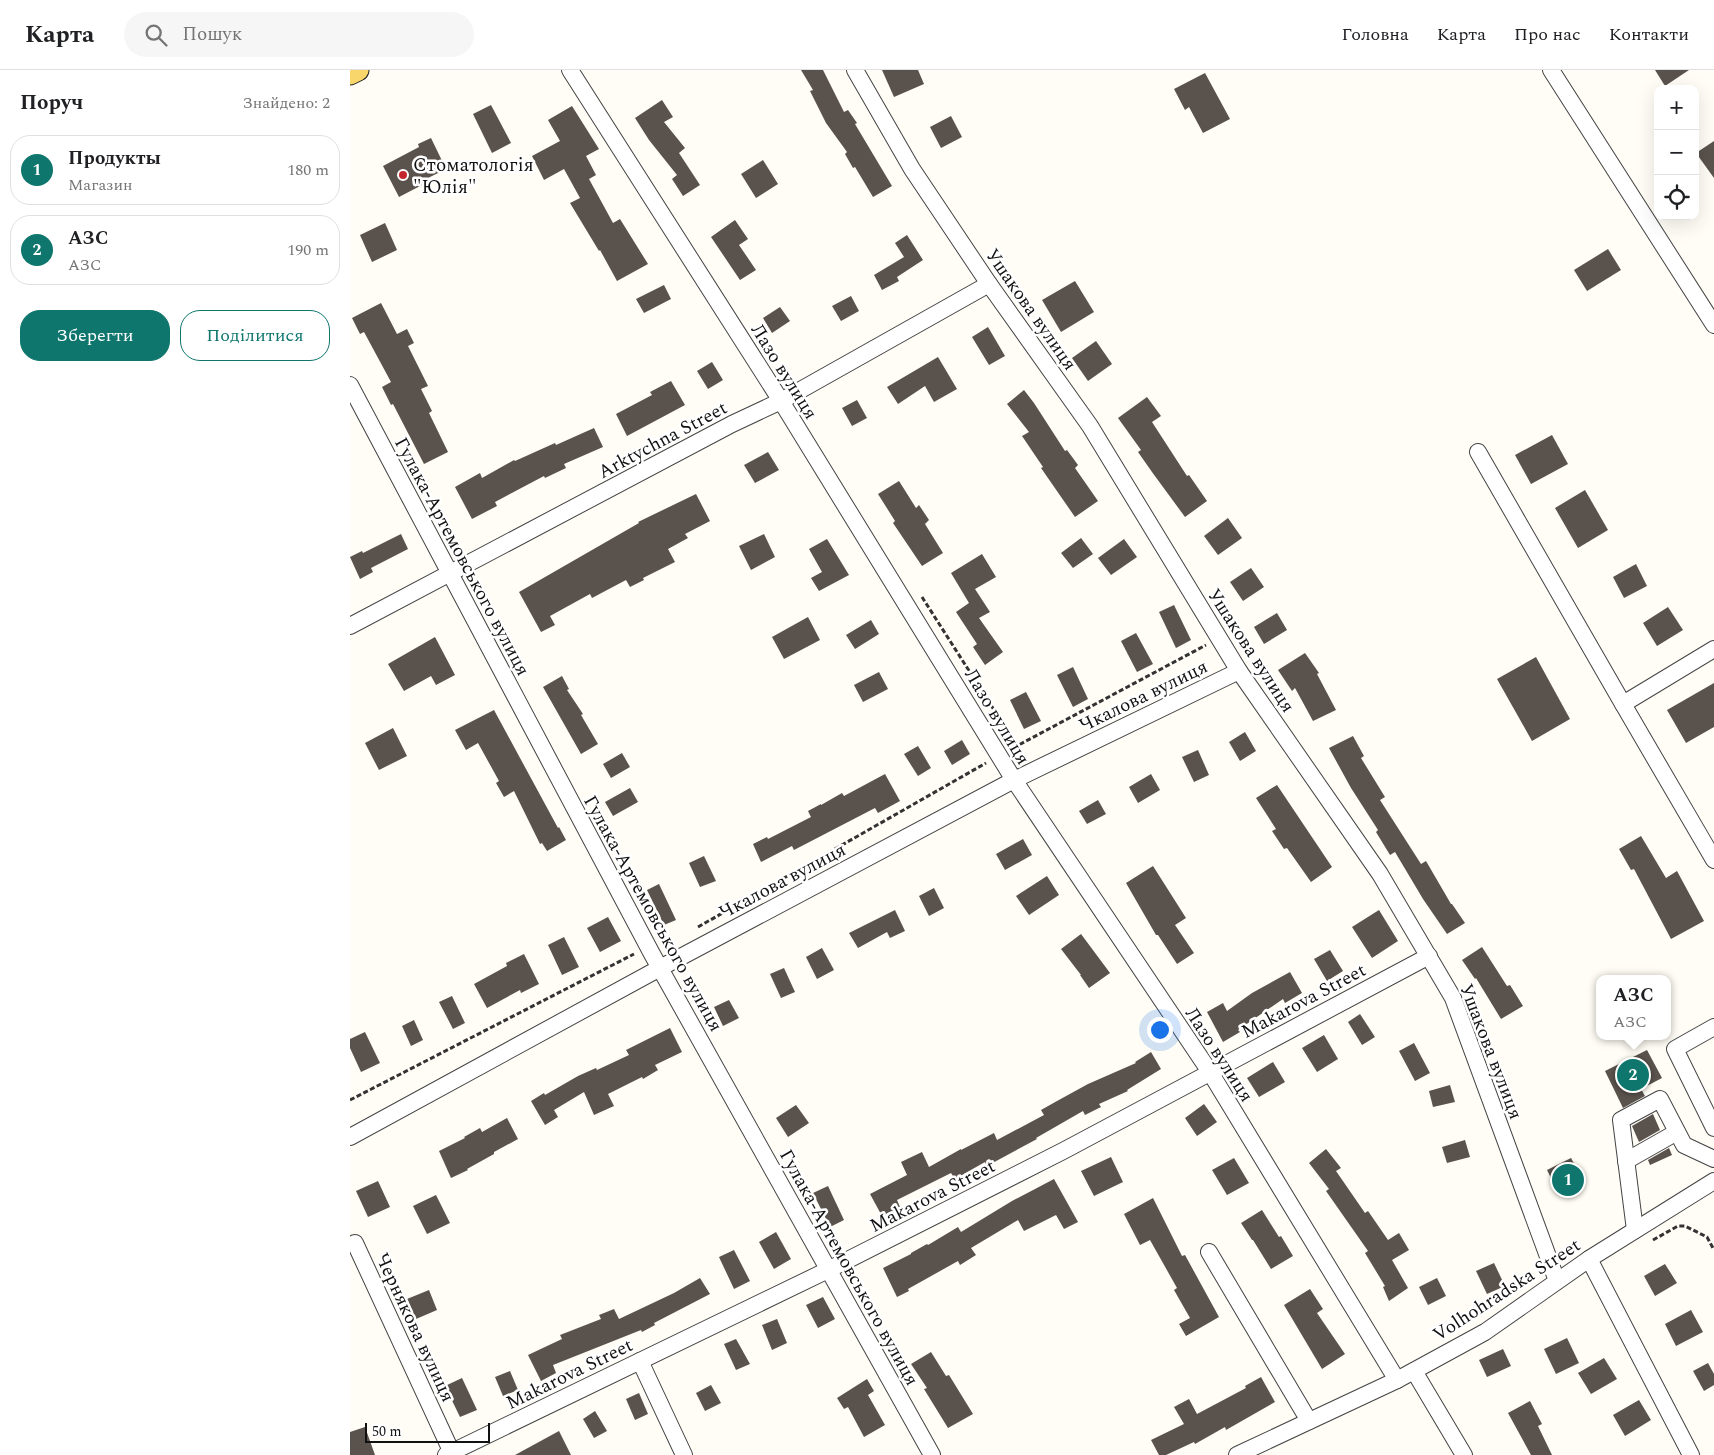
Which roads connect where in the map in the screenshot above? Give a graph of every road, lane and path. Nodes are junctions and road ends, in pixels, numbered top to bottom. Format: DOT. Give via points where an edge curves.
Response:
graph roads {
  1 [pos="358,70"];
  2 [pos="570,70"];
  3 [pos="855,70"];
  4 [pos="1551,70"];
  5 [pos="350,74"];
  6 [pos="989,284"];
  7 [pos="1714,324"];
  8 [pos="350,385"];
  9 [pos="781,402"];
  10 [pos="1478,452"];
  11 [pos="450,574"];
  12 [pos="350,626"];
  13 [pos="1219,638"];
  14 [pos="1714,649"];
  15 [pos="1239,671"];
  16 [pos="1623,704"];
  17 [pos="1000,755"];
  18 [pos="1014,780"];
  19 [pos="1714,860"];
  20 [pos="694,930"];
  21 [pos="648,946"];
  22 [pos="1429,956"];
  23 [pos="660,968"];
  24 [pos="1714,1027"];
  25 [pos="1210,1072"];
  26 [pos="350,1100"];
  27 [pos="1714,1128"];
  28 [pos="1677,1132"];
  29 [pos="350,1137"];
  30 [pos="1714,1159"];
  31 [pos="1626,1160"];
  32 [pos="1712,1186"];
  33 [pos="1635,1230"];
  34 [pos="354,1243"];
  35 [pos="1645,1245"];
  36 [pos="1714,1250"];
  37 [pos="1210,1252"];
  38 [pos="1589,1259"];
  39 [pos="828,1270"];
  40 [pos="1557,1281"];
  41 [pos="640,1361"];
  42 [pos="1414,1371"];
  43 [pos="1397,1380"];
  44 [pos="1309,1421"];
  45 [pos="450,1454"];
  46 [pos="684,1455"];
  47 [pos="932,1455"];
  48 [pos="1237,1455"];
  49 [pos="1464,1455"];
  50 [pos="1691,1455"];
  1 -- 5 [label="main road"];
  2 -- 9 [label="street, Лазо вулиця"];
  3 -- 6 [label="street, Ушакова вулиця" via="912,169"];
  4 -- 7 [label="street"];
  6 -- 9 [label="street, Arktychna Street"];
  6 -- 13 [label="street, Ушакова вулиця" via="1090,426"];
  8 -- 11 [label="street, Гулака-Артемовського вулиця"];
  9 -- 11 [label="street, Arktychna Street" via="732,424"];
  9 -- 17 [label="street, Лазо вулиця"];
  10 -- 16 [label="street"];
  11 -- 12 [label="street, Arktychna Street"];
  11 -- 21 [label="street, Гулака-Артемовського вулиця"];
  13 -- 15 [label="street, Ушакова вулиця"];
  13 -- 17 [label="path"];
  14 -- 16 [label="street"];
  15 -- 18 [label="street, Чкалова вулиця"];
  15 -- 22 [label="street, Ушакова вулиця" via="1380,874"];
  16 -- 19 [label="street"];
  17 -- 18 [label="street, Лазо вулиця"];
  17 -- 20 [label="path"];
  18 -- 23 [label="street, Чкалова вулиця"];
  18 -- 25 [label="street, Лазо вулиця"];
  21 -- 23 [label="street, Гулака-Артемовського вулиця"];
  21 -- 26 [label="path"];
  22 -- 25 [label="street, Makarova Street"];
  22 -- 40 [label="street, Ушакова вулиця" via="1453,998"];
  23 -- 29 [label="street, Чкалова вулиця"];
  23 -- 39 [label="street, Гулака-Артемовського вулиця"];
  24 -- 27 [label="street" via="1675,1049"];
  25 -- 39 [label="street, Makarova Street"];
  25 -- 43 [label="street, Лазо вулиця"];
  28 -- 30 [label="street" via="1684,1144"];
  28 -- 31 [label="street"];
  28 -- 31 [label="street" via="1660,1099 1636,1111 1621,1120"];
  31 -- 33 [label="street"];
  32 -- 33 [label="street, Volhohradska Street"];
  33 -- 38 [label="street, Volhohradska Street"];
  34 -- 45 [label="street, Чернякова вулиця"];
  35 -- 36 [label="path" via="1678,1226 1685,1226 1707,1237"];
  37 -- 44 [label="street"];
  38 -- 40 [label="street, Volhohradska Street"];
  38 -- 50 [label="street"];
  39 -- 41 [label="street, Makarova Street"];
  39 -- 47 [label="street, Гулака-Артемовського вулиця"];
  40 -- 42 [label="street, Volhohradska Street" via="1485,1332"];
  41 -- 45 [label="street, Makarova Street"];
  41 -- 46 [label="street"];
  42 -- 43 [label="street, Volhohradska Street"];
  42 -- 49 [label="street"];
  43 -- 44 [label="street, Volhohradska Street"];
  44 -- 48 [label="street, Volhohradska Street"];
}
